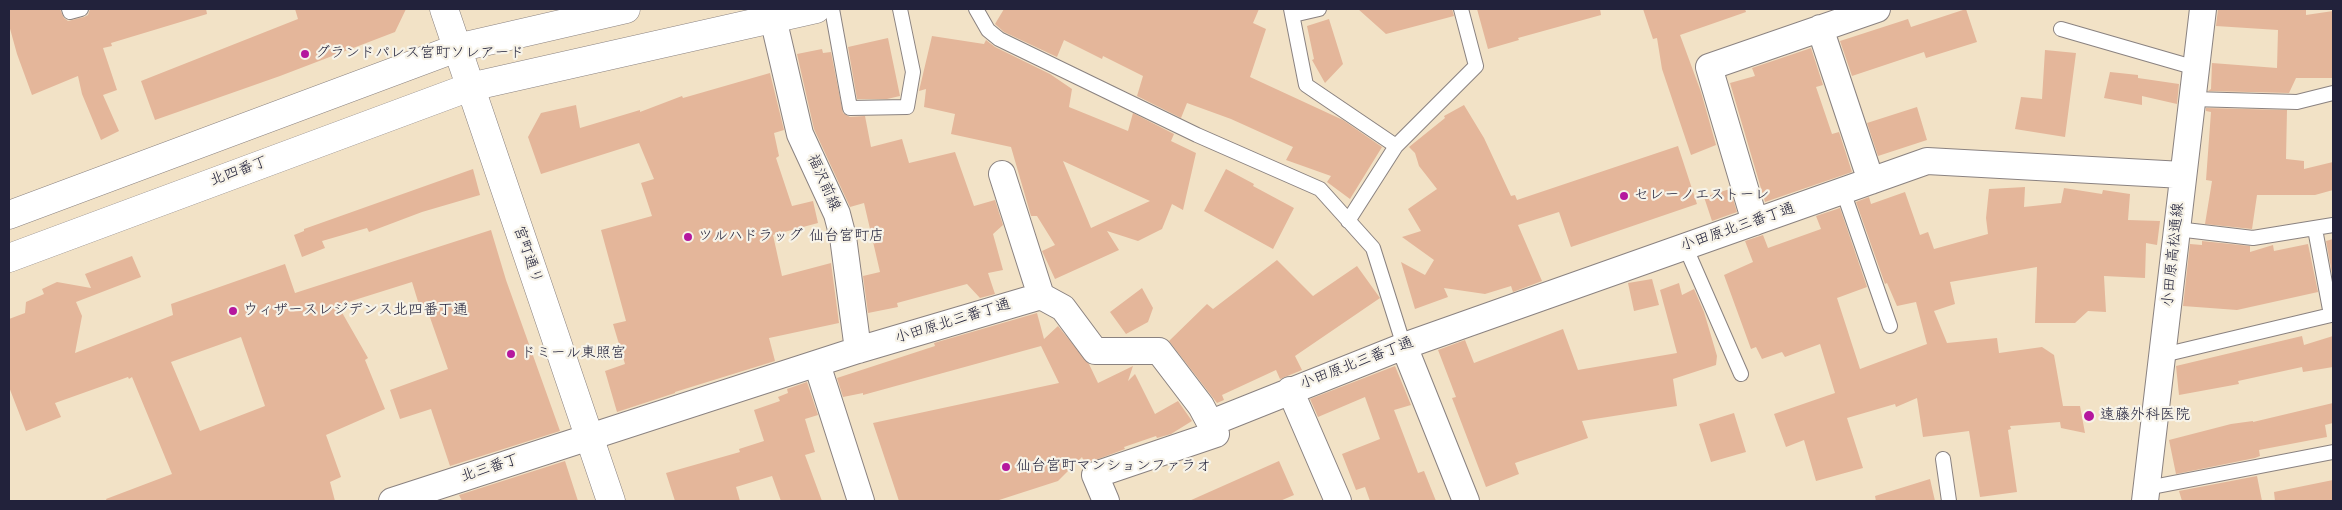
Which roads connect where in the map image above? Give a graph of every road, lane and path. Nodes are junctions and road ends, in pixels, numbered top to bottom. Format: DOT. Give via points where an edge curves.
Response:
graph roads {
  1 [pos="69,9"];
  2 [pos="81,9"];
  3 [pos="444,9"];
  4 [pos="626,9"];
  5 [pos="816,9"];
  6 [pos="832,9"];
  7 [pos="900,9"];
  8 [pos="976,9"];
  9 [pos="1319,9"];
  10 [pos="1461,9"];
  11 [pos="1877,9"];
  12 [pos="2203,9"];
  13 [pos="1292,12"];
  14 [pos="773,18"];
  15 [pos="1820,28"];
  16 [pos="2061,29"];
  17 [pos="457,48"];
  18 [pos="2196,68"];
  19 [pos="470,87"];
  20 [pos="2333,93"];
  21 [pos="2192,99"];
  22 [pos="1396,146"];
  23 [pos="1002,174"];
  24 [pos="2183,175"];
  25 [pos="1870,181"];
  26 [pos="1843,191"];
  27 [pos="9,215"];
  28 [pos="1348,221"];
  29 [pos="1755,222"];
  30 [pos="2333,225"];
  31 [pos="2315,229"];
  32 [pos="2177,230"];
  33 [pos="1685,246"];
  34 [pos="9,258"];
  35 [pos="1041,296"];
  36 [pos="1890,326"];
  37 [pos="1404,346"];
  38 [pos="858,350"];
  39 [pos="2163,355"];
  40 [pos="817,364"];
  41 [pos="1741,374"];
  42 [pos="1290,390"];
  43 [pos="1212,423"];
  44 [pos="589,438"];
  45 [pos="2333,452"];
  46 [pos="1943,459"];
  47 [pos="2146,495"];
  48 [pos="392,501"];
  49 [pos="611,501"];
  50 [pos="860,501"];
  51 [pos="1106,501"];
  52 [pos="1338,501"];
  53 [pos="1466,501"];
  54 [pos="1949,501"];
  1 -- 2 [label="lane" via="70,12"];
  3 -- 17 [label="street, 宮町通り"];
  4 -- 17 [label="street"];
  5 -- 14 [label="street, 北四番丁"];
  6 -- 7 [label="lane" via="850,108 907,107 912,72"];
  8 -- 28 [label="lane" via="988,30 998,39 1320,190"];
  9 -- 13 [label="lane"];
  10 -- 22 [label="lane" via="1476,66"];
  11 -- 15 [label="street"];
  12 -- 18 [label="street, 小田原高松通線"];
  13 -- 22 [label="lane" via="1306,85"];
  14 -- 19 [label="street, 北四番丁"];
  14 -- 38 [label="street, 福沢前線" via="800,134 837,214 843,237"];
  15 -- 25 [label="street"];
  15 -- 29 [label="street" via="1709,67"];
  16 -- 18 [label="lane"];
  17 -- 19 [label="street, 宮町通り"];
  17 -- 27 [label="street"];
  18 -- 21 [label="street, 小田原高松通線"];
  19 -- 34 [label="street, 北四番丁"];
  19 -- 44 [label="street, 宮町通り"];
  20 -- 21 [label="lane" via="2297,102"];
  21 -- 24 [label="street, 小田原高松通線"];
  22 -- 28 [label="lane"];
  23 -- 35 [label="street"];
  24 -- 25 [label="street, 小田原北三番丁通" via="1927,161"];
  24 -- 32 [label="street, 小田原高松通線"];
  25 -- 26 [label="street, 小田原北三番丁通"];
  26 -- 29 [label="street, 小田原北三番丁通"];
  26 -- 36 [label="lane"];
  28 -- 37 [label="lane" via="1373,248"];
  29 -- 33 [label="street, 小田原北三番丁通"];
  30 -- 31 [label="lane"];
  31 -- 32 [label="lane" via="2253,238"];
  31 -- 39 [label="lane" via="2331,315"];
  32 -- 39 [label="street, 小田原高松通線"];
  33 -- 37 [label="street, 小田原北三番丁通"];
  33 -- 41 [label="lane"];
  35 -- 38 [label="street, 小田原北三番丁通"];
  35 -- 43 [label="street" via="1063,308 1095,350 1160,352"];
  37 -- 42 [label="street, 小田原北三番丁通"];
  37 -- 53 [label="street"];
  38 -- 40 [label="street, 小田原北三番丁通"];
  39 -- 47 [label="street, 小田原高松通線"];
  40 -- 44 [label="street, 小田原北三番丁通"];
  40 -- 50 [label="street"];
  42 -- 43 [label="street, 小田原北三番丁通"];
  42 -- 52 [label="street"];
  43 -- 51 [label="street" via="1216,434 1095,475"];
  44 -- 48 [label="street, 北三番丁"];
  44 -- 49 [label="street, 宮町通り"];
  45 -- 47 [label="lane"];
  46 -- 54 [label="lane"];
}
